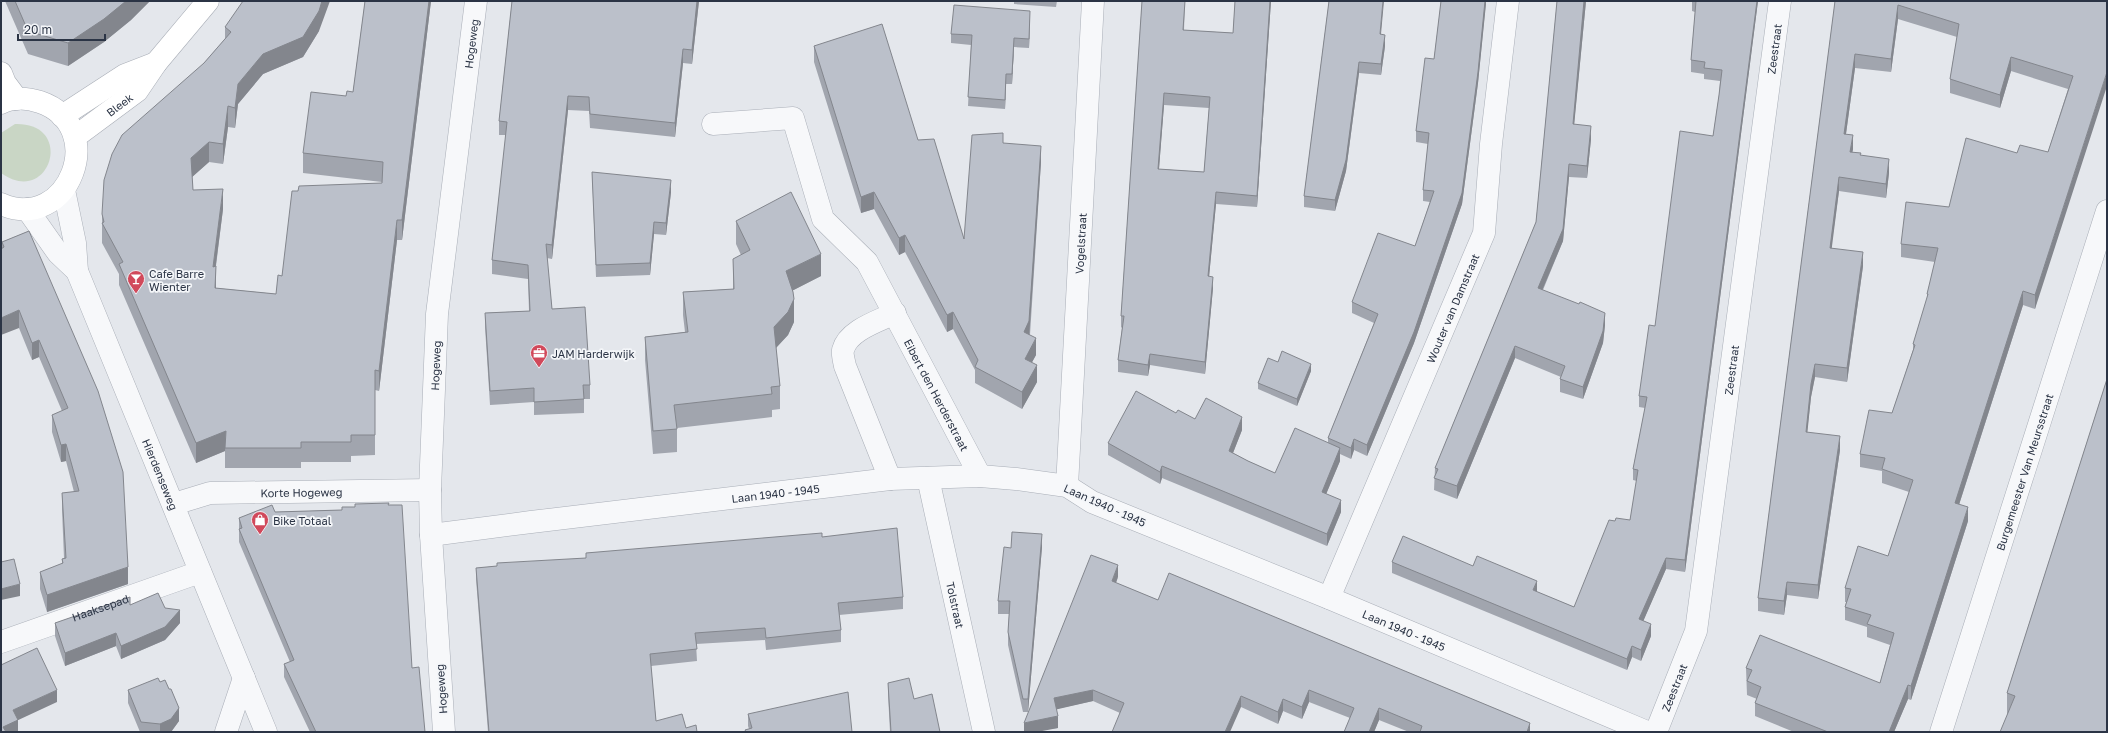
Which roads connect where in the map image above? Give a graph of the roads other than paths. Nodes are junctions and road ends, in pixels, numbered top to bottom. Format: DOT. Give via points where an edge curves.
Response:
graph roads {
  1 [pos="208,1"];
  2 [pos="476,1"];
  3 [pos="1093,1"];
  4 [pos="1508,1"];
  5 [pos="1780,1"];
  6 [pos="156,63"];
  7 [pos="1,73"];
  8 [pos="9,101"];
  9 [pos="62,116"];
  10 [pos="713,124"];
  11 [pos="75,137"];
  12 [pos="64,190"];
  13 [pos="1,204"];
  14 [pos="27,209"];
  15 [pos="2107,211"];
  16 [pos="76,271"];
  17 [pos="895,313"];
  18 [pos="980,476"];
  19 [pos="928,478"];
  20 [pos="890,479"];
  21 [pos="1067,486"];
  22 [pos="430,490"];
  23 [pos="174,504"];
  24 [pos="430,535"];
  25 [pos="200,572"];
  26 [pos="1329,598"];
  27 [pos="1,642"];
  28 [pos="244,678"];
  29 [pos="226,732"];
  30 [pos="266,732"];
  31 [pos="444,732"];
  32 [pos="984,732"];
  33 [pos="1647,732"];
  34 [pos="1656,732"];
  35 [pos="1941,732"];
  1 -- 6 [label="street, Bleek"];
  2 -- 22 [label="street, Hogeweg" via="437,314"];
  3 -- 21 [label="street, Vogelstraat"];
  4 -- 26 [label="street, Wouter van Damstraat" via="1491,144 1484,233"];
  5 -- 34 [label="street, Zeestraat" via="1696,631"];
  6 -- 9 [label="street, Bleek" via="125,75"];
  6 -- 11 [label="street, Bleek" via="137,92"];
  7 -- 8 [label="street"];
  8 -- 9 [label="street" via="32,99 46,104"];
  9 -- 11 [label="street"];
  10 -- 17 [label="street, Eibert den Herderstraat" via="793,118 823,219 867,262"];
  11 -- 12 [label="street" via="76,166"];
  12 -- 14 [label="street" via="41,206"];
  12 -- 16 [label="street, Hierdenseweg" via="75,242"];
  13 -- 14 [label="street"];
  14 -- 16 [label="street, Hierdenseweg" via="58,252"];
  15 -- 35 [label="street, Burgemeester Van Meursstraat"];
  16 -- 23 [label="street, Hierdenseweg"];
  17 -- 18 [label="street, Eibert den Herderstraat"];
  17 -- 20 [label="street" via="858,331 843,350 845,366"];
  18 -- 19 [label="street, Laan 1940 - 1945"];
  18 -- 21 [label="street, Laan 1940 - 1945"];
  19 -- 20 [label="street, Laan 1940 - 1945"];
  19 -- 32 [label="street, Tolstraat"];
  20 -- 24 [label="street, Laan 1940 - 1945"];
  21 -- 26 [label="street, Laan 1940 - 1945" via="1092,502"];
  22 -- 23 [label="street, Korte Hogeweg" via="210,493"];
  22 -- 24 [label="street, Hogeweg"];
  23 -- 25 [label="street, Hierdenseweg"];
  24 -- 31 [label="street, Hogeweg"];
  25 -- 27 [label="street, Haaksepad"];
  25 -- 28 [label="street, Hierdenseweg"];
  26 -- 33 [label="street, Laan 1940 - 1945"];
  28 -- 29 [label="street"];
  28 -- 30 [label="street, Hierdenseweg"];
}
